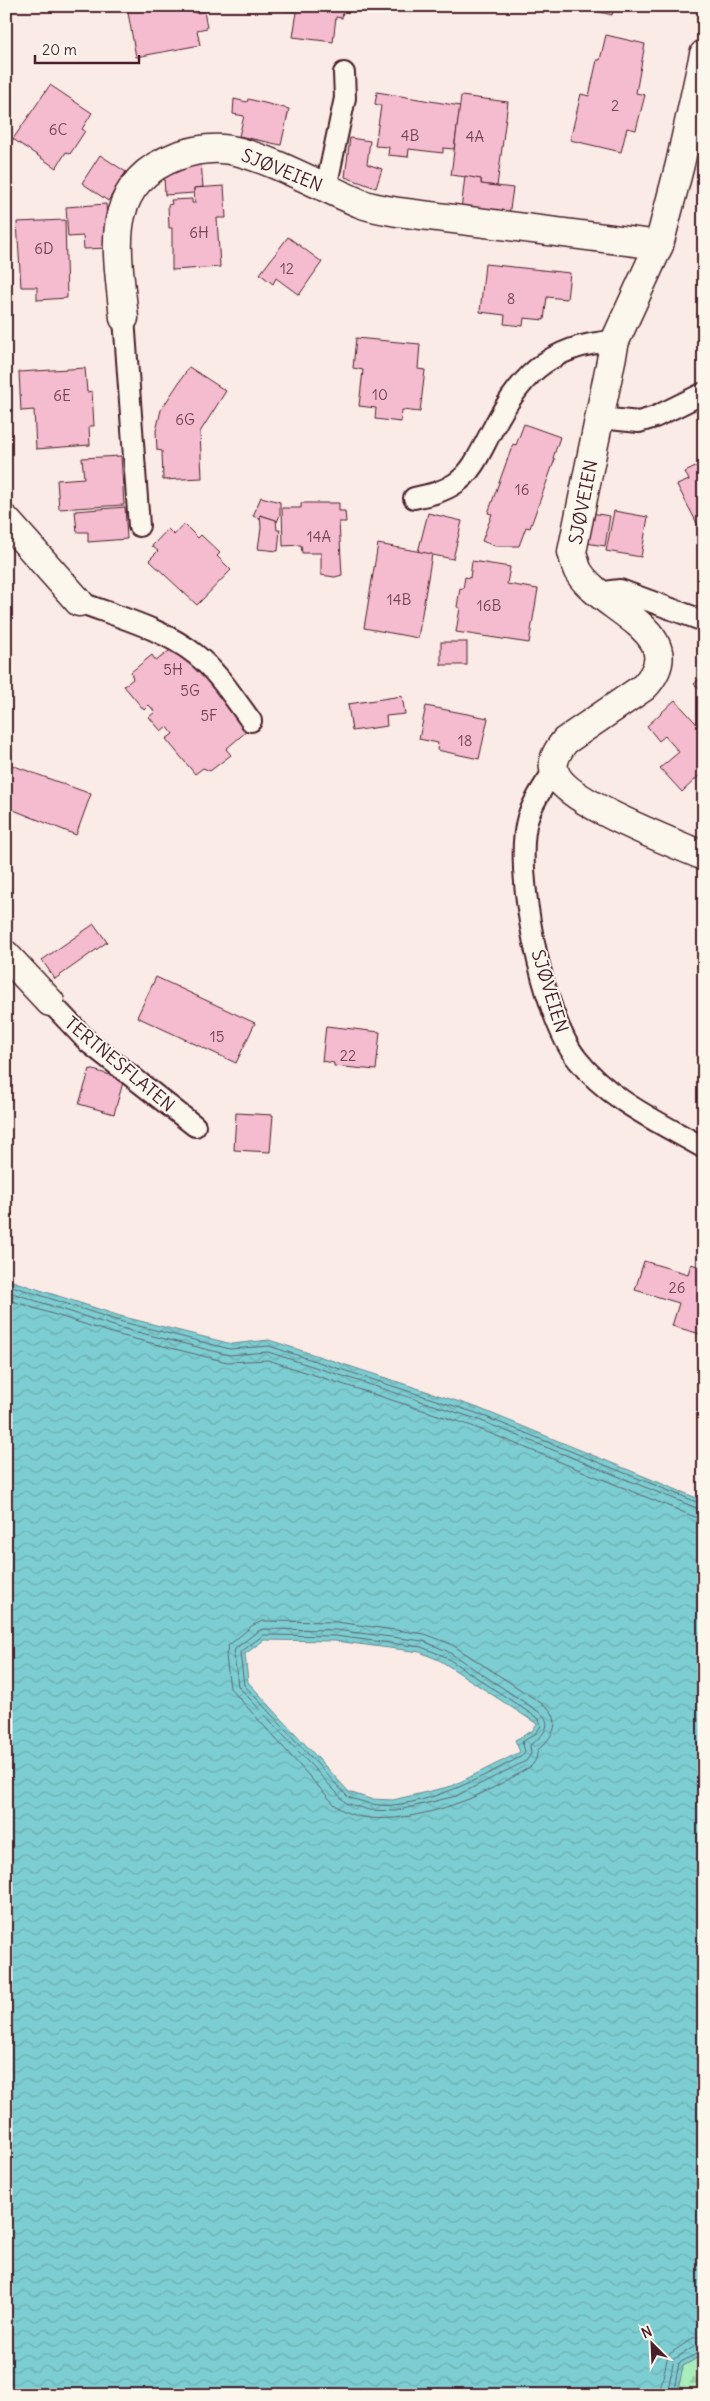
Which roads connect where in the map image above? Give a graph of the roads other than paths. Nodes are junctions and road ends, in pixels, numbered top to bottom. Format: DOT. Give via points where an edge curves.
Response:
graph roads {
  1 [pos="702,66"];
  2 [pos="344,73"];
  3 [pos="326,188"];
  4 [pos="659,245"];
  5 [pos="124,318"];
  6 [pos="615,341"];
  7 [pos="704,393"];
  8 [pos="600,418"];
  9 [pos="414,498"];
  10 [pos="6,520"];
  11 [pos="138,526"];
  12 [pos="602,596"];
  13 [pos="79,602"];
  14 [pos="704,621"];
  15 [pos="251,722"];
  16 [pos="554,771"];
  17 [pos="704,856"];
  18 [pos="6,955"];
  19 [pos="50,1002"];
  20 [pos="195,1126"];
  21 [pos="704,1148"];
  1 -- 4 [label="street, SJØVEIEN"];
  2 -- 3 [label="lane" via="345,98"];
  3 -- 4 [label="street, SJØVEIEN" via="364,205 441,220"];
  3 -- 5 [label="street, SJØVEIEN" via="239,151 214,148 191,151 145,173 130,190 120,214 118,246"];
  4 -- 6 [label="street, SJØVEIEN"];
  5 -- 11 [label="lane, SJØVEIEN"];
  6 -- 8 [label="street, SJØVEIEN"];
  6 -- 9 [label="lane" via="578,347 536,368 507,401 471,470 438,493"];
  7 -- 8 [label="lane" via="638,422"];
  8 -- 12 [label="street, SJØVEIEN" via="572,552 578,571"];
  10 -- 13 [label="street"];
  12 -- 14 [label="lane" via="620,590"];
  12 -- 16 [label="street, SJØVEIEN" via="656,643 660,653 655,676 565,741 554,762"];
  13 -- 15 [label="lane" via="174,640 195,654 214,673"];
  16 -- 17 [label="street" via="574,794 594,807"];
  16 -- 21 [label="lane, SJØVEIEN" via="542,787 528,818 525,868 536,950 563,1039 590,1073 628,1104"];
  18 -- 19 [label="street, TERTNESFLATEN"];
  19 -- 20 [label="lane, TERTNESFLATEN" via="89,1043"];
}
